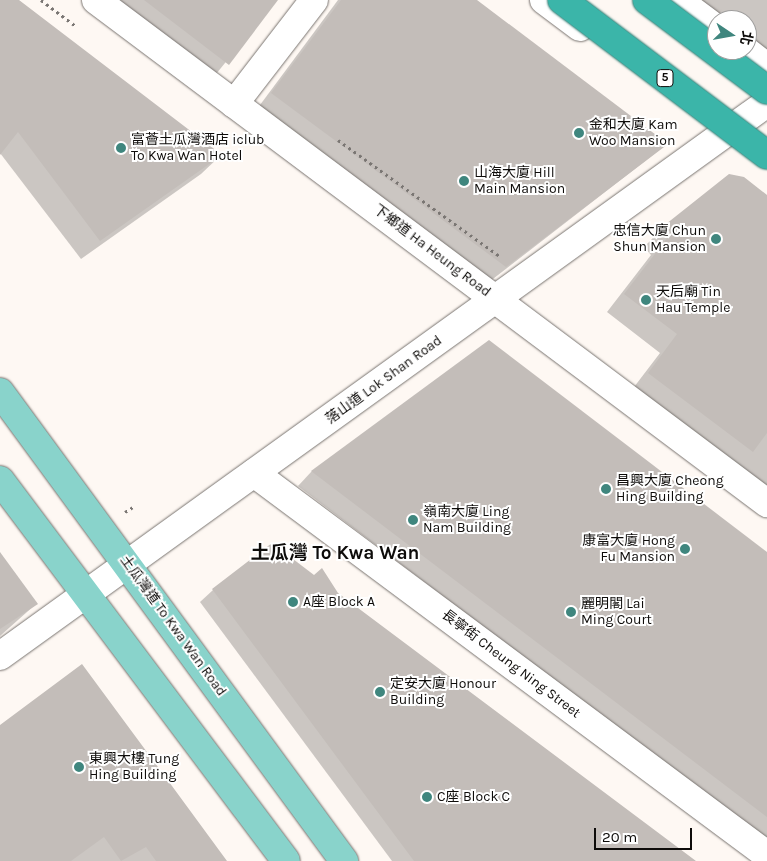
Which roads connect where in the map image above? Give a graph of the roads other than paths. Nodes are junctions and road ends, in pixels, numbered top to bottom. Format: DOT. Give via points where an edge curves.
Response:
graph roads {
  1 [pos="96,0"];
  2 [pos="314,0"];
  3 [pos="544,0"];
  4 [pos="562,0"];
  5 [pos="647,0"];
  6 [pos="678,0"];
  7 [pos="707,22"];
  8 [pos="767,90"];
  9 [pos="767,103"];
  10 [pos="234,104"];
  11 [pos="723,135"];
  12 [pos="767,155"];
  13 [pos="767,167"];
  14 [pos="495,299"];
  15 [pos="0,392"];
  16 [pos="254,473"];
  17 [pos="0,480"];
  18 [pos="767,504"];
  19 [pos="128,566"];
  20 [pos="85,594"];
  21 [pos="0,656"];
  22 [pos="767,855"];
  23 [pos="286,861"];
  24 [pos="344,861"];
  1 -- 10 [label="street, 下鄉道 Ha Heung Road"];
  2 -- 10 [label="street"];
  3 -- 11 [label="street"];
  4 -- 12 [label="highway, 5, bridge"];
  5 -- 8 [label="highway, bridge"];
  6 -- 7 [label="street"];
  9 -- 11 [label="street, 落山道 Lok Shan Road"];
  10 -- 14 [label="street, 下鄉道 Ha Heung Road"];
  11 -- 13 [label="street"];
  11 -- 14 [label="street, 落山道 Lok Shan Road"];
  14 -- 16 [label="street, 落山道 Lok Shan Road"];
  14 -- 18 [label="street, 下鄉道 Ha Heung Road"];
  15 -- 19 [label="main road, 土瓜灣道 To Kwa Wan Road"];
  16 -- 19 [label="street, 落山道 Lok Shan Road"];
  16 -- 22 [label="street, 長寧街 Cheung Ning Street"];
  17 -- 20 [label="main road"];
  19 -- 20 [label="street, 落山道 Lok Shan Road"];
  19 -- 24 [label="main road, 土瓜灣道 To Kwa Wan Road"];
  20 -- 21 [label="street, 落山道 Lok Shan Road"];
  20 -- 23 [label="main road"];
}
